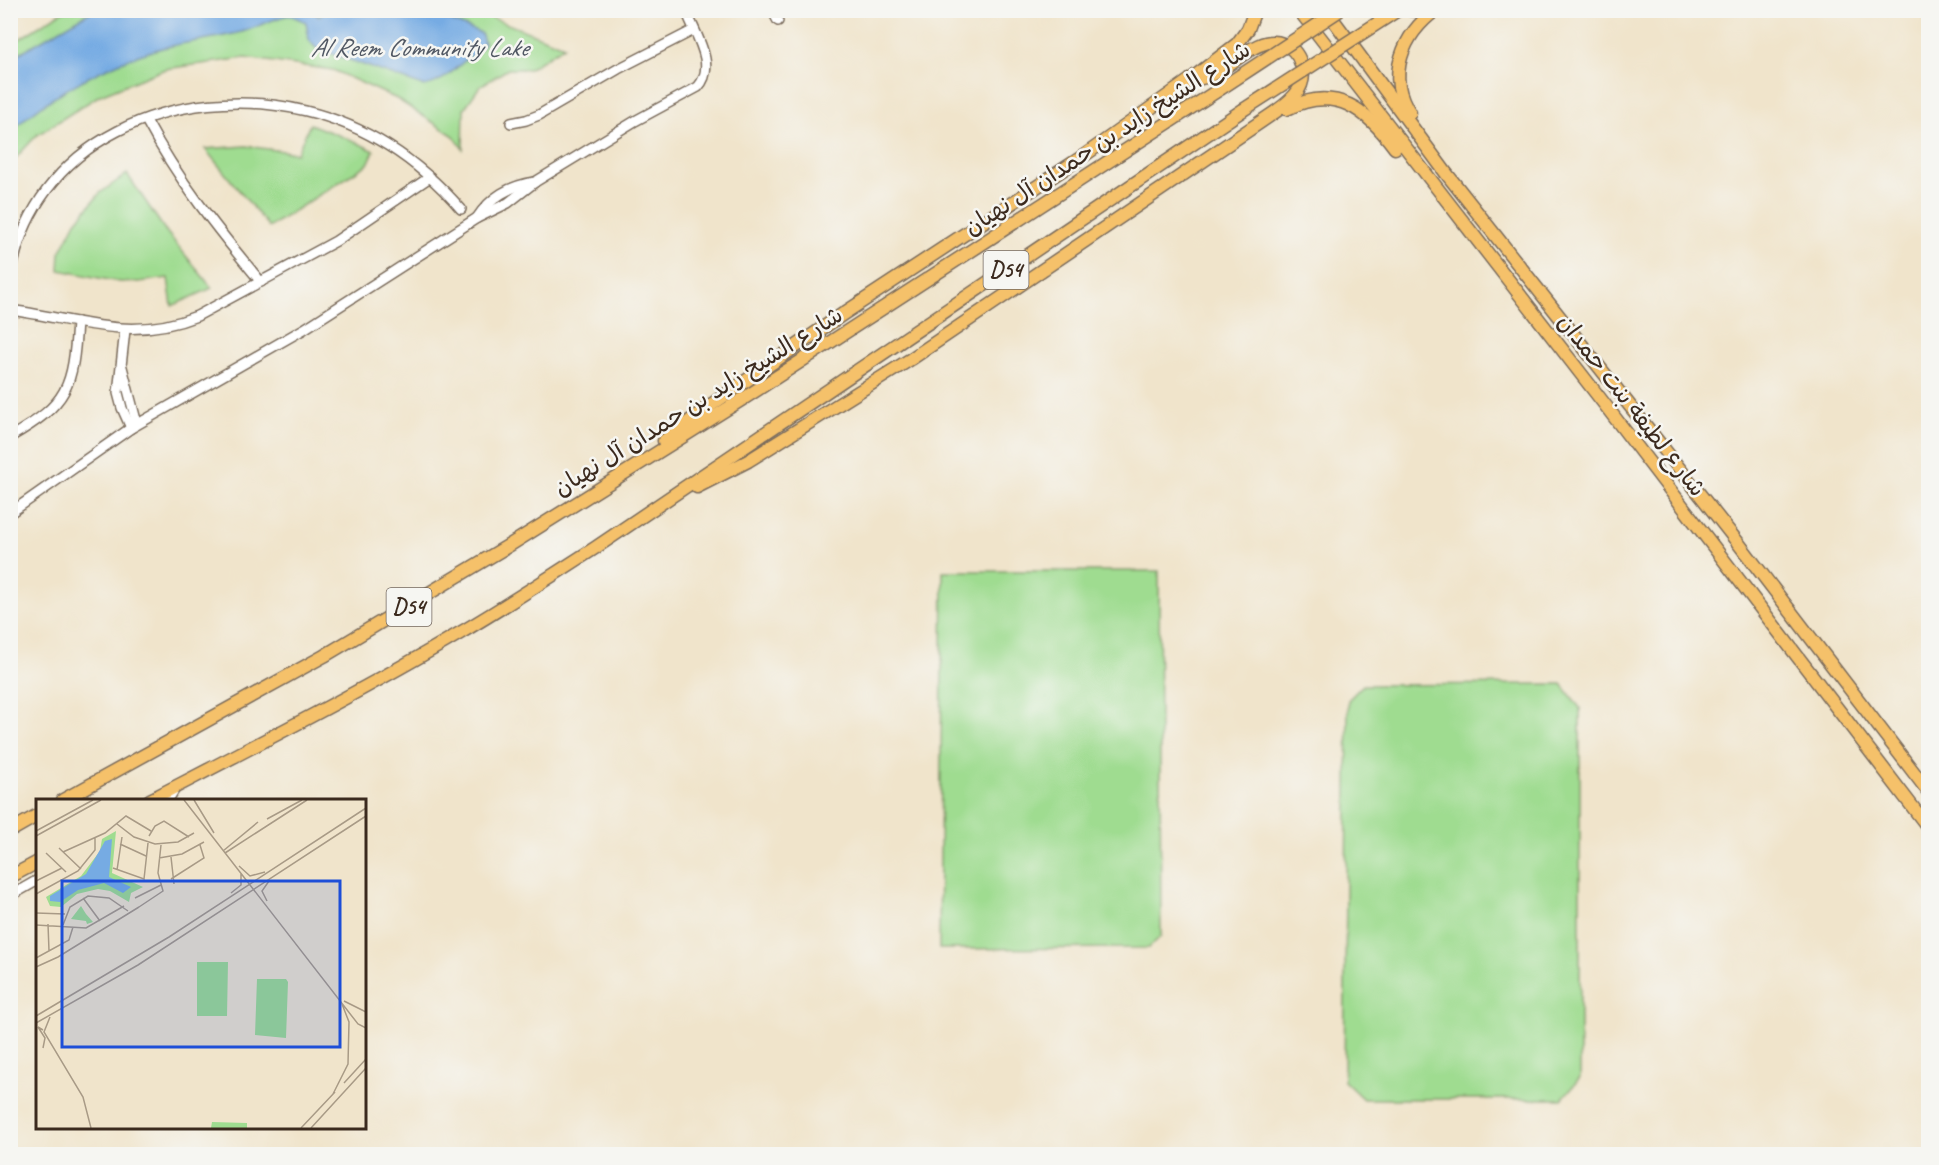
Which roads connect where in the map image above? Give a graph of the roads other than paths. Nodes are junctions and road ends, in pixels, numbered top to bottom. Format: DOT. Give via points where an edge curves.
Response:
graph roads {
  1 [pos="686,10"];
  2 [pos="772,10"];
  3 [pos="1256,10"];
  4 [pos="1299,10"];
  5 [pos="1326,10"];
  6 [pos="1341,10"];
  7 [pos="1398,10"];
  8 [pos="1410,10"];
  9 [pos="1426,10"];
  10 [pos="1436,10"];
  11 [pos="778,21"];
  12 [pos="694,30"];
  13 [pos="1190,80"];
  14 [pos="146,120"];
  15 [pos="511,123"];
  16 [pos="1259,123"];
  17 [pos="1446,173"];
  18 [pos="430,177"];
  19 [pos="1434,185"];
  20 [pos="461,209"];
  21 [pos="10,281"];
  22 [pos="261,282"];
  23 [pos="10,310"];
  24 [pos="77,322"];
  25 [pos="125,330"];
  26 [pos="122,381"];
  27 [pos="134,426"];
  28 [pos="10,437"];
  29 [pos="645,460"];
  30 [pos="662,503"];
  31 [pos="10,513"];
  32 [pos="176,787"];
  33 [pos="1929,791"];
  34 [pos="67,799"];
  35 [pos="154,799"];
  36 [pos="169,799"];
  37 [pos="36,816"];
  38 [pos="1929,827"];
  39 [pos="10,831"];
  40 [pos="36,863"];
  41 [pos="10,877"];
  42 [pos="36,881"];
  43 [pos="10,896"];
  1 -- 12 [label="street"];
  2 -- 11 [label="street"];
  3 -- 13 [label="main road" via="1237,44"];
  4 -- 19 [label="main road, شارع لطيفة بنت حمدان"];
  5 -- 17 [label="main road, شارع لطيفة بنت حمدان"];
  6 -- 29 [label="main road, شارع الشيخ زايد بن حمدان آل نهيان / D54, bridge"];
  7 -- 30 [label="main road, شارع الشيخ زايد بن حمدان آل نهيان / D54, bridge" via="1243,110"];
  8 -- 9 [label="main road"];
  10 -- 17 [label="main road" via="1409,37 1400,57 1399,81 1405,105"];
  12 -- 15 [label="street" via="539,115"];
  12 -- 27 [label="street" via="707,64 704,80 698,87 535,182 501,193 477,218 304,329"];
  13 -- 16 [label="main road" via="1212,75 1263,43 1290,48 1303,68 1300,88"];
  13 -- 29 [label="main road" via="1082,157 708,407"];
  14 -- 18 [label="street" via="177,109 219,103 260,103 307,111 374,137"];
  14 -- 21 [label="street" via="98,142 66,168 17,233"];
  14 -- 22 [label="street" via="189,192"];
  16 -- 19 [label="main road" via="1307,101 1347,103 1370,117 1402,156"];
  16 -- 30 [label="main road" via="910,360 748,461"];
  17 -- 33 [label="main road, شارع لطيفة بنت حمدان"];
  18 -- 20 [label="street"];
  18 -- 22 [label="street" via="336,241"];
  19 -- 38 [label="main road, شارع لطيفة بنت حمدان"];
  22 -- 25 [label="street" via="180,323"];
  23 -- 24 [label="street"];
  24 -- 25 [label="street"];
  24 -- 28 [label="street" via="74,363 61,397 45,415"];
  25 -- 26 [label="street"];
  26 -- 27 [label="street" via="135,412"];
  26 -- 27 [label="street" via="122,408"];
  27 -- 31 [label="street"];
  29 -- 34 [label="main road, شارع الشيخ زايد بن حمدان آل نهيان / D54" via="387,620"];
  30 -- 32 [label="main road, شارع الشيخ زايد بن حمدان آل نهيان / D54" via="459,633"];
  32 -- 35 [label="main road, شارع الشيخ زايد بن حمدان آل نهيان / D54"];
  32 -- 36 [label="street"];
  37 -- 39 [label="main road"];
  40 -- 41 [label="main road"];
  42 -- 43 [label="street"];
}
